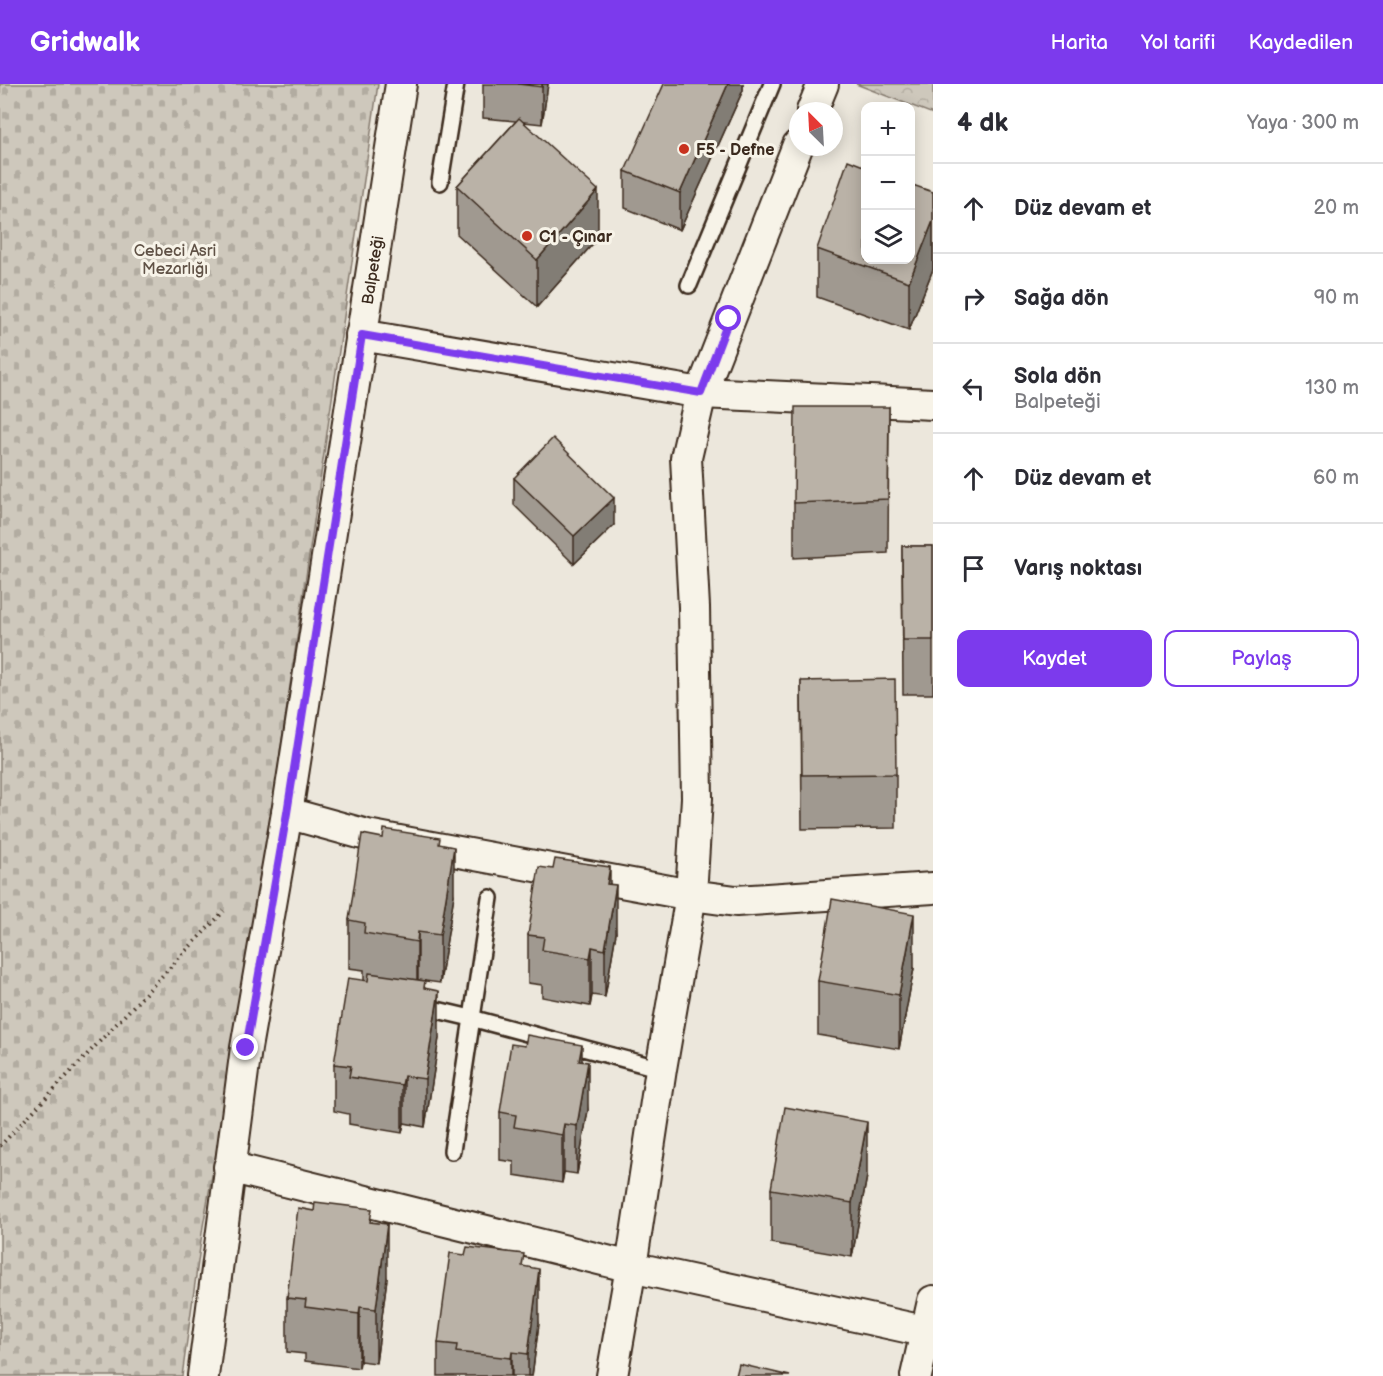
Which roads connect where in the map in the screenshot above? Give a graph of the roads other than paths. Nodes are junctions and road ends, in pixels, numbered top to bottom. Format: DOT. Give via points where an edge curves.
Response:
graph roads {
  1 [pos="401,84"];
  2 [pos="456,84"];
  3 [pos="771,84"];
  4 [pos="823,84"];
  5 [pos="816,102"];
  6 [pos="794,156"];
  7 [pos="440,182"];
  8 [pos="689,285"];
  9 [pos="362,335"];
  10 [pos="701,393"];
  11 [pos="933,404"];
  12 [pos="287,813"];
  13 [pos="933,888"];
  14 [pos="691,895"];
  15 [pos="490,898"];
  16 [pos="407,1003"];
  17 [pos="471,1018"];
  18 [pos="661,1069"];
  19 [pos="452,1151"];
  20 [pos="229,1167"];
  21 [pos="631,1267"];
  22 [pos="933,1302"];
  23 [pos="929,1332"];
  24 [pos="203,1376"];
  25 [pos="612,1376"];
  26 [pos="916,1376"];
  1 -- 9 [label="street, Balpeteği"];
  2 -- 7 [label="lane"];
  3 -- 8 [label="lane"];
  4 -- 5 [label="street"];
  6 -- 10 [label="street"];
  9 -- 10 [label="street"];
  9 -- 12 [label="street, Balpeteği"];
  10 -- 11 [label="street"];
  10 -- 14 [label="street" via="686,458 694,607 697,798"];
  12 -- 14 [label="street" via="367,835"];
  12 -- 20 [label="street, Balpeteği"];
  13 -- 14 [label="street" via="736,901"];
  14 -- 18 [label="street"];
  15 -- 17 [label="lane"];
  16 -- 17 [label="lane"];
  17 -- 18 [label="lane"];
  17 -- 19 [label="lane"];
  18 -- 21 [label="street"];
  20 -- 21 [label="street"];
  20 -- 24 [label="street, Balpeteği"];
  21 -- 23 [label="street"];
  21 -- 25 [label="street"];
  22 -- 23 [label="street"];
  23 -- 26 [label="street"];
}
